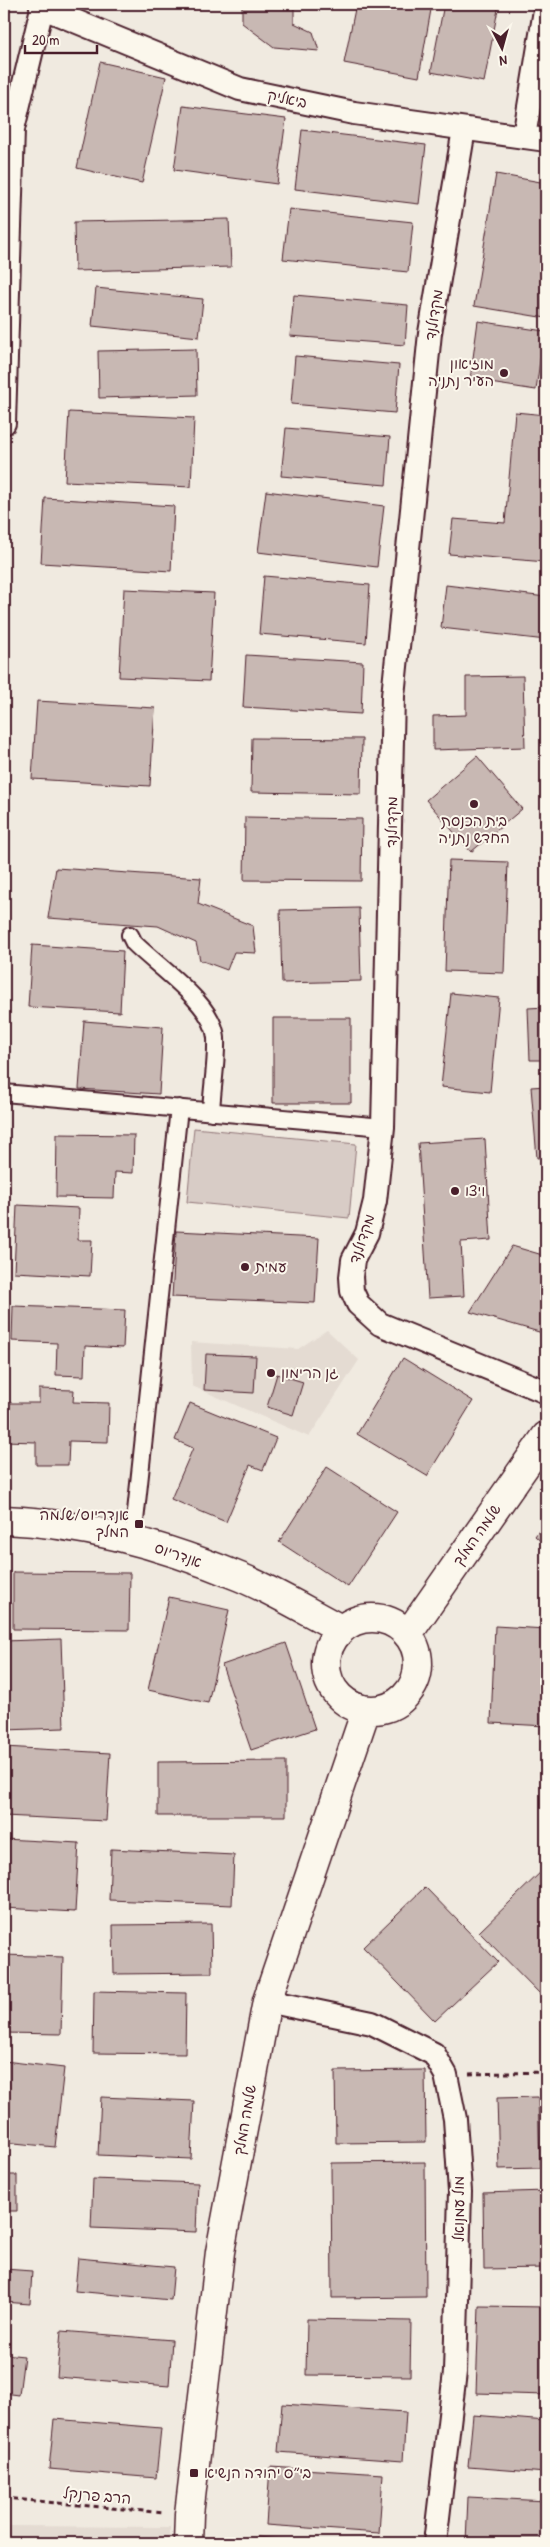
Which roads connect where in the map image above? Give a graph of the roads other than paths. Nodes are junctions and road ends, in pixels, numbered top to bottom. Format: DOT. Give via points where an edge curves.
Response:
graph roads {
  1 [pos="546,4"];
  2 [pos="42,6"];
  3 [pos="464,129"];
  4 [pos="524,137"];
  5 [pos="546,140"];
  6 [pos="4,424"];
  7 [pos="130,935"];
  8 [pos="4,1093"];
  9 [pos="179,1108"];
  10 [pos="211,1112"];
  11 [pos="383,1127"];
  12 [pos="546,1392"];
  13 [pos="546,1436"];
  14 [pos="4,1520"];
  15 [pos="133,1540"];
  16 [pos="341,1629"];
  17 [pos="408,1634"];
  18 [pos="366,1710"];
  19 [pos="266,2002"];
  20 [pos="188,2543"];
  21 [pos="435,2543"];
  1 -- 4 [label="street"];
  2 -- 3 [label="street, ביאליק" via="240,89 354,113"];
  2 -- 6 [label="street" via="13,129"];
  3 -- 4 [label="street, ביאליק"];
  3 -- 11 [label="street, מקדולנד" via="430,333 393,696"];
  4 -- 5 [label="street, ביאליק"];
  7 -- 10 [label="street" via="134,944 202,1006 211,1020 216,1037"];
  8 -- 9 [label="street"];
  9 -- 10 [label="street"];
  9 -- 15 [label="street"];
  10 -- 11 [label="street"];
  11 -- 12 [label="street, מקדולנד" via="376,1200 367,1233 353,1260 352,1291 358,1304 380,1324"];
  13 -- 17 [label="street, שלמה המלך"];
  14 -- 15 [label="street, אנדריוס" via="45,1521"];
  15 -- 16 [label="street, אנדריוס" via="240,1577"];
  16 -- 17 [label="street" via="352,1622 380,1618 395,1623"];
  16 -- 18 [label="street" via="331,1642 326,1657 329,1683 347,1704"];
  17 -- 18 [label="street" via="417,1650 419,1666 415,1683 397,1704 382,1710"];
  18 -- 19 [label="street, שלמה המלך"];
  19 -- 20 [label="street, שלמה המלך" via="220,2252"];
  19 -- 21 [label="street, מול עמנואל" via="372,2023 434,2054 446,2075 455,2120 460,2192 455,2372"];
}
